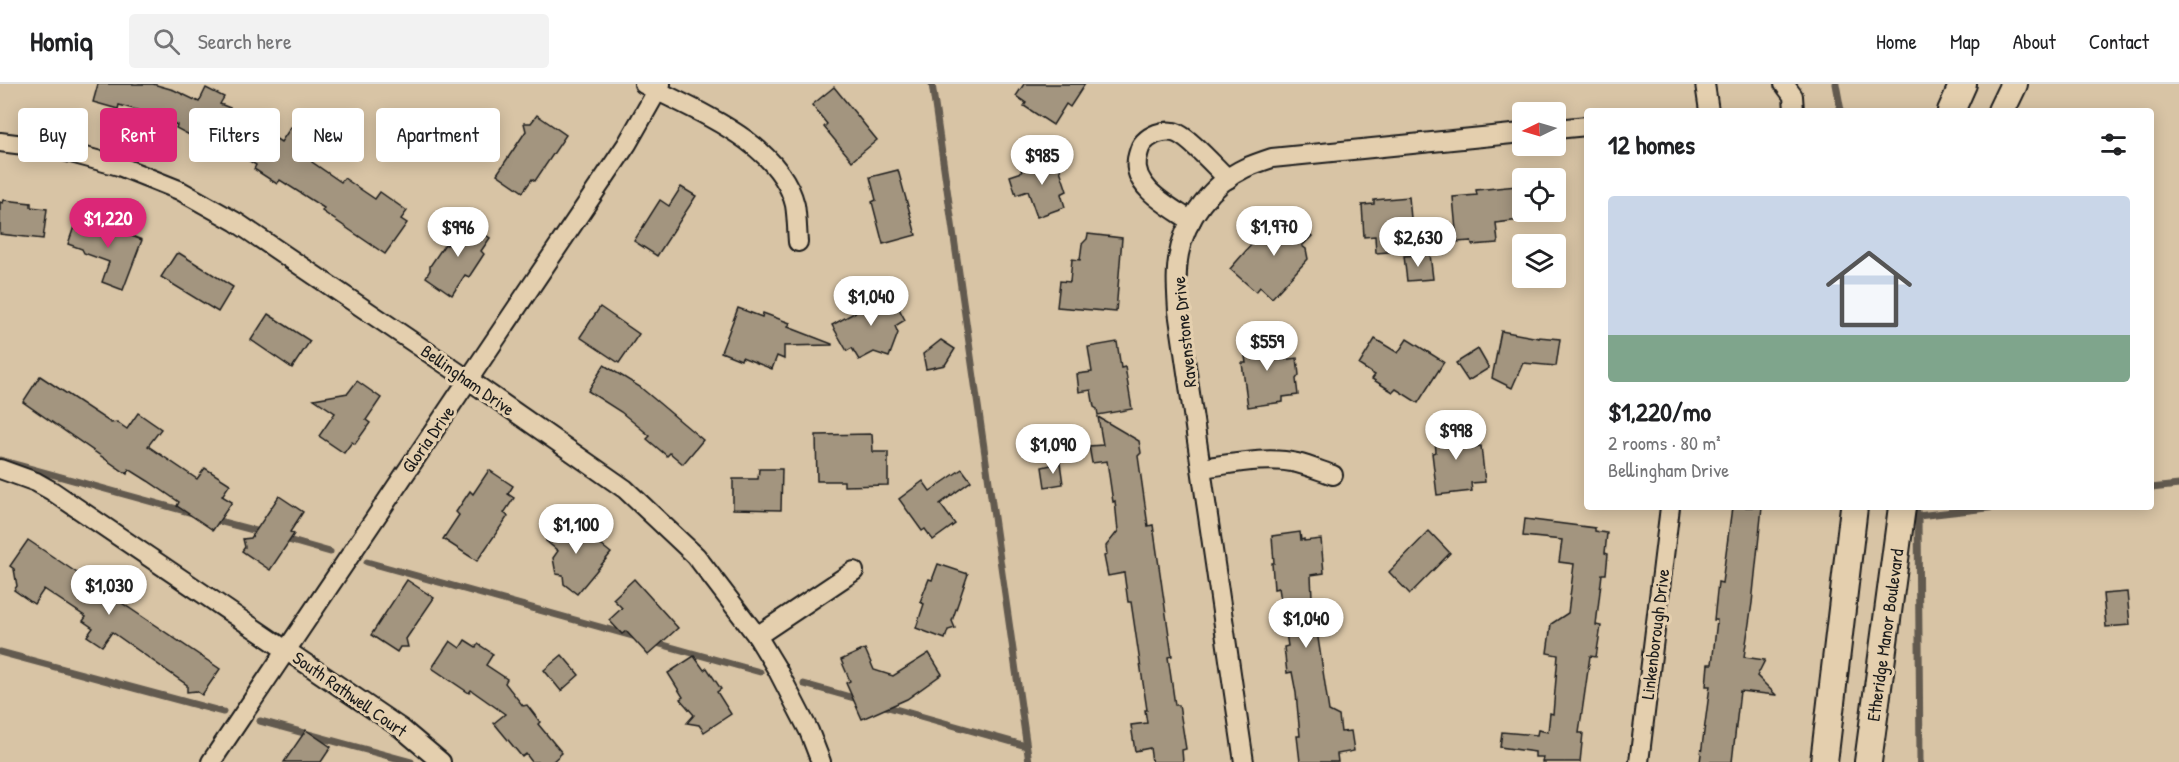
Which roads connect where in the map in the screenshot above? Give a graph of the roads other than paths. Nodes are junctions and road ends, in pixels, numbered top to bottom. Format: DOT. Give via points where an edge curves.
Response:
graph roads {
  1 [pos="1704,84"];
  2 [pos="1784,84"];
  3 [pos="1963,84"];
  4 [pos="2013,84"];
  5 [pos="654,86"];
  6 [pos="1708,108"];
  7 [pos="1794,108"];
  8 [pos="1952,108"];
  9 [pos="2002,108"];
  10 [pos="1584,126"];
  11 [pos="1566,128"];
  12 [pos="1512,134"];
  13 [pos="0,142"];
  14 [pos="1228,179"];
  15 [pos="1191,221"];
  16 [pos="798,242"];
  17 [pos="470,380"];
  18 [pos="1202,468"];
  19 [pos="0,469"];
  20 [pos="1333,475"];
  21 [pos="1670,510"];
  22 [pos="1854,510"];
  23 [pos="1902,510"];
  24 [pos="854,572"];
  25 [pos="757,636"];
  26 [pos="286,649"];
  27 [pos="211,762"];
  28 [pos="441,762"];
  29 [pos="821,762"];
  30 [pos="1244,762"];
  31 [pos="1639,762"];
  32 [pos="1824,762"];
  33 [pos="1868,762"];
  1 -- 6 [label="street"];
  2 -- 7 [label="street" via="1793,96"];
  3 -- 8 [label="main road"];
  4 -- 9 [label="main road"];
  5 -- 16 [label="street" via="729,128 767,158 788,185 795,206"];
  5 -- 17 [label="street, Gloria Drive" via="627,144"];
  10 -- 11 [label="street"];
  12 -- 14 [label="street, Ravenstone Drive" via="1272,158 1244,168"];
  13 -- 17 [label="street, Bellingham Drive" via="56,149 119,166 179,190 236,222"];
  14 -- 15 [label="street, Ravenstone Drive" via="1208,196"];
  14 -- 15 [label="street" via="1189,141 1173,132 1152,134 1140,147 1136,164 1139,178 1151,192"];
  15 -- 18 [label="street, Ravenstone Drive" via="1179,253 1176,277"];
  17 -- 25 [label="street, Bellingham Drive" via="625,489 696,556"];
  17 -- 26 [label="street, Gloria Drive"];
  18 -- 20 [label="street" via="1280,461"];
  18 -- 30 [label="street, Ravenstone Drive"];
  19 -- 26 [label="street, South Rathwell Court" via="52,491"];
  21 -- 31 [label="street, Linkenborough Drive"];
  22 -- 32 [label="main road"];
  23 -- 33 [label="main road, Etheridge Manor Boulevard"];
  24 -- 25 [label="street"];
  25 -- 29 [label="street, Bellingham Drive" via="809,731"];
  26 -- 27 [label="street, Gloria Drive"];
  26 -- 28 [label="street, South Rathwell Court" via="402,729"];
}
